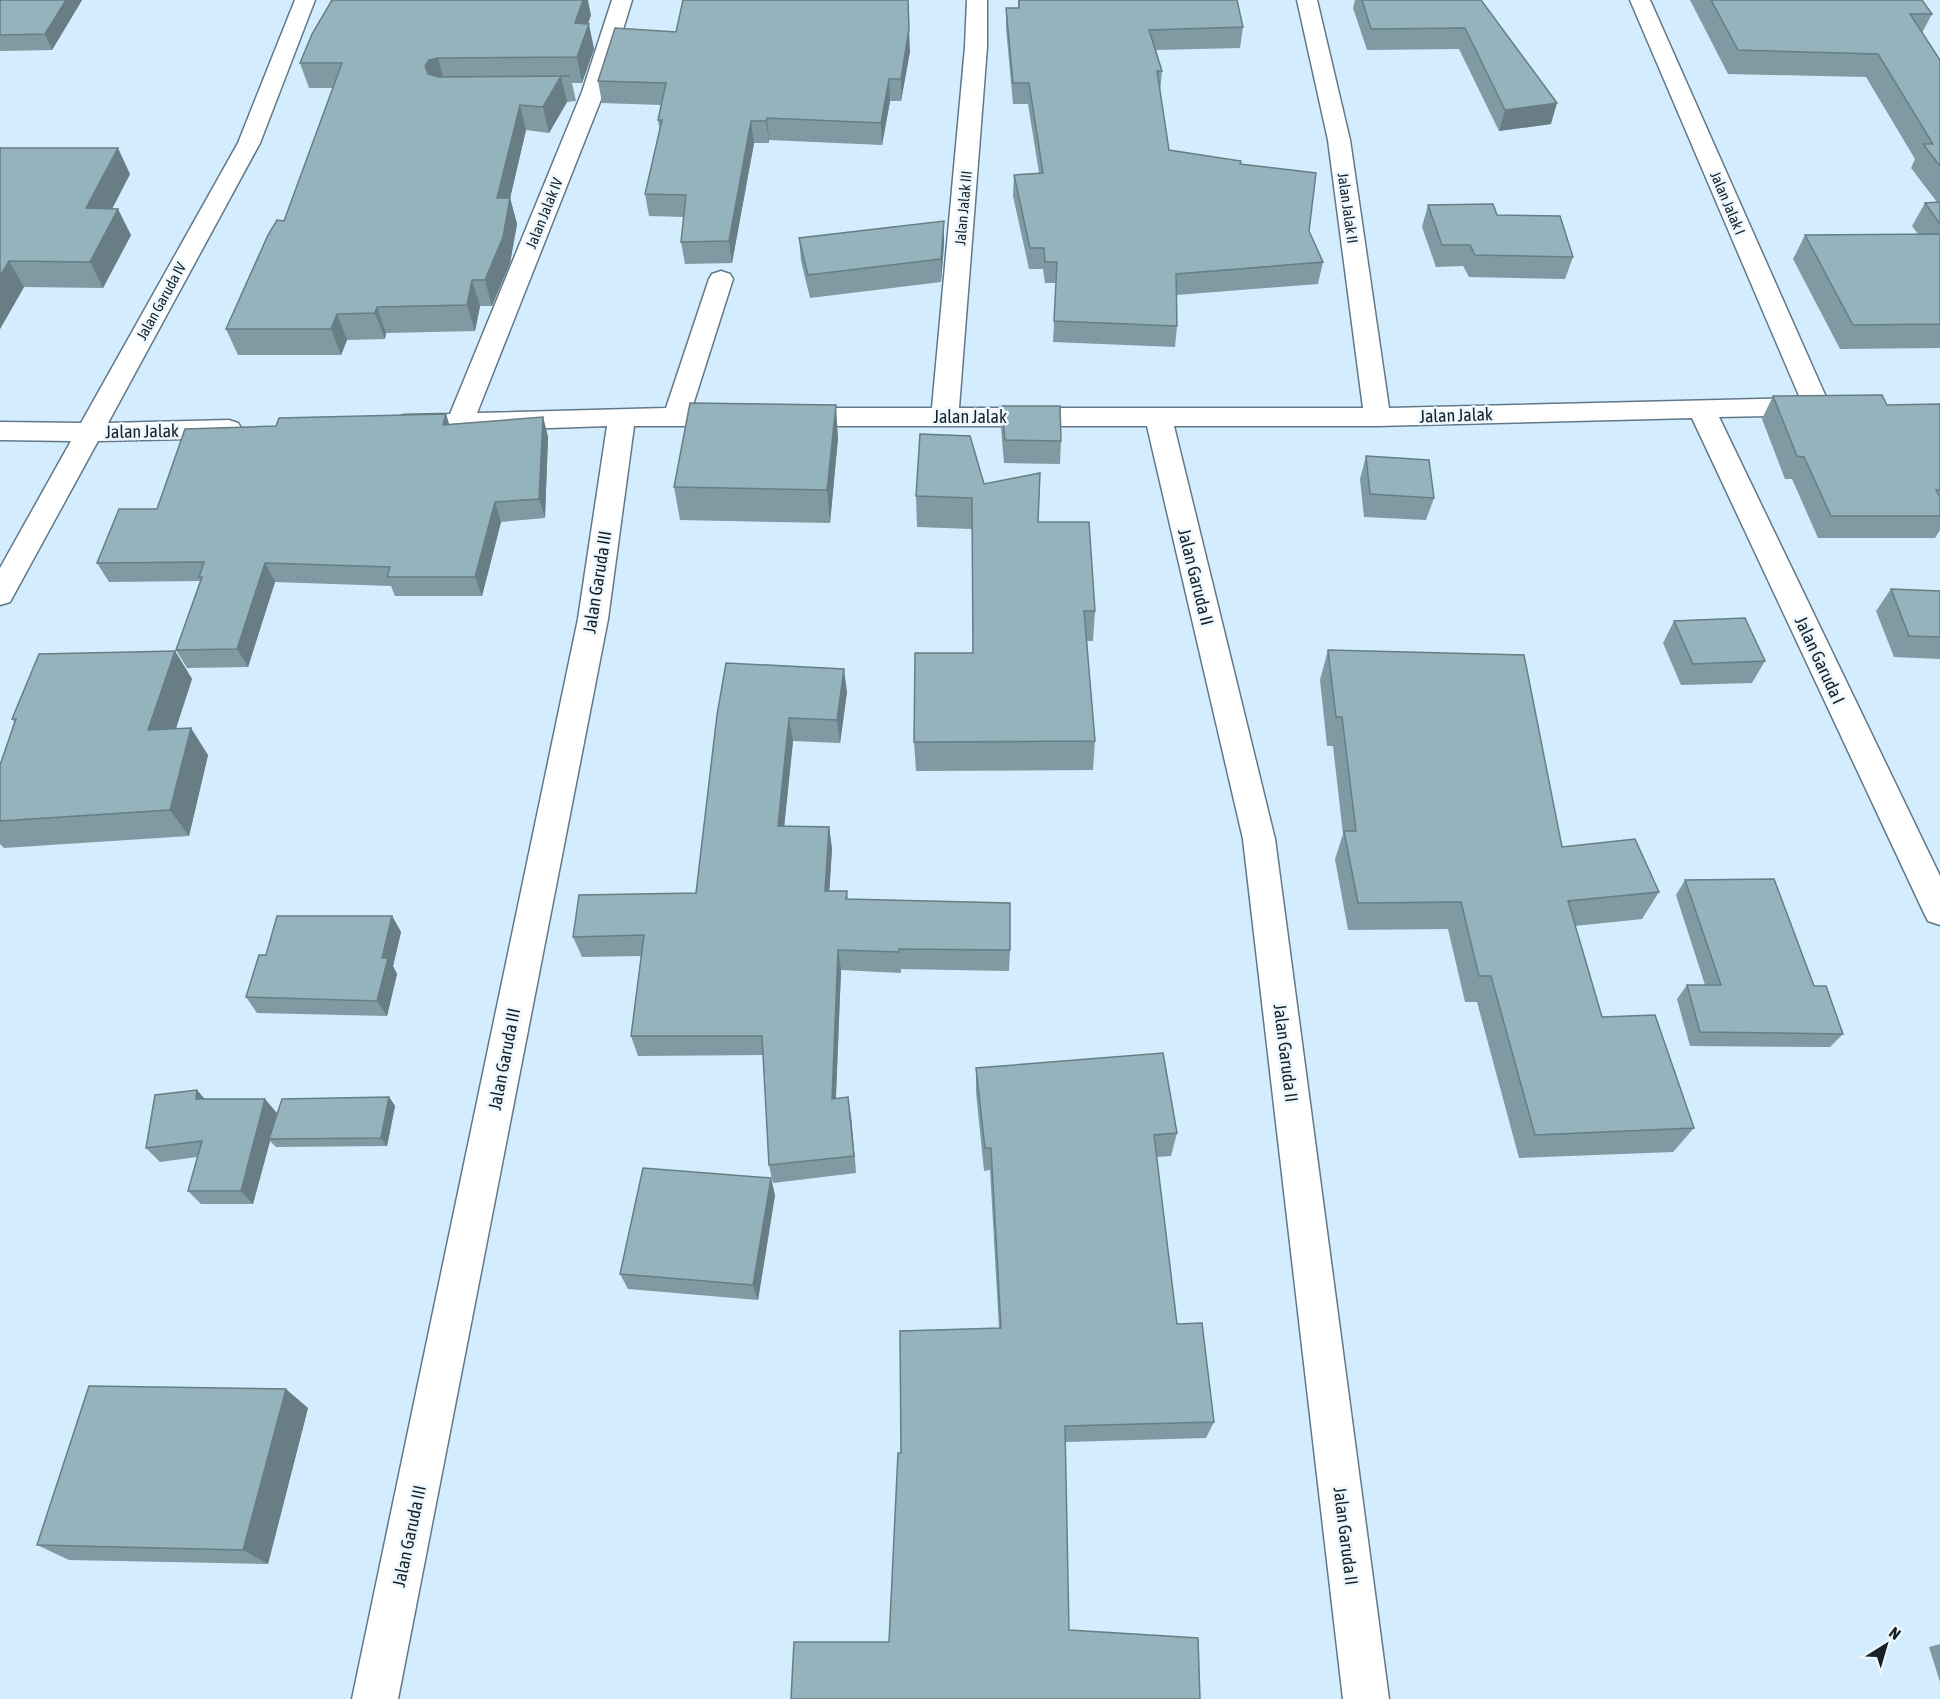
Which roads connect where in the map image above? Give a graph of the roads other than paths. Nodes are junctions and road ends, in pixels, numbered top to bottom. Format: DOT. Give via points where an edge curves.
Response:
graph roads {
  1 [pos="305,0"];
  2 [pos="622,0"];
  3 [pos="977,0"];
  4 [pos="1307,0"];
  5 [pos="1640,0"];
  6 [pos="721,279"];
  7 [pos="1828,406"];
  8 [pos="1701,408"];
  9 [pos="945,416"];
  10 [pos="622,417"];
  11 [pos="676,417"];
  12 [pos="1158,417"];
  13 [pos="1377,417"];
  14 [pos="460,423"];
  15 [pos="379,425"];
  16 [pos="251,428"];
  17 [pos="0,431"];
  18 [pos="88,432"];
  19 [pos="0,594"];
  20 [pos="1940,911"];
  21 [pos="375,1699"];
  22 [pos="1366,1699"];
  1 -- 18 [label="street, Jalan Garuda IV" via="249,143"];
  2 -- 14 [label="street, Jalan Jalak IV" via="581,92"];
  3 -- 9 [label="street, Jalan Jalak III"];
  4 -- 13 [label="street, Jalan Jalak II" via="1339,140"];
  5 -- 7 [label="street, Jalan Jalak I"];
  6 -- 11 [label="street"];
  7 -- 8 [label="street, Jalan Jalak"];
  8 -- 13 [label="street, Jalan Jalak"];
  8 -- 20 [label="street, Jalan Garuda I"];
  9 -- 11 [label="street, Jalan Jalak"];
  9 -- 12 [label="street, Jalan Jalak"];
  10 -- 11 [label="street, Jalan Jalak"];
  10 -- 14 [label="street, Jalan Jalak"];
  10 -- 21 [label="street, Jalan Garuda III" via="593,619"];
  12 -- 13 [label="street, Jalan Jalak"];
  12 -- 22 [label="street, Jalan Garuda II" via="1259,839"];
  14 -- 15 [label="street, Jalan Jalak"];
  16 -- 18 [label="street, Jalan Jalak"];
  17 -- 18 [label="street, Jalan Jalak"];
  18 -- 19 [label="street, Jalan Garuda IV"];
}
